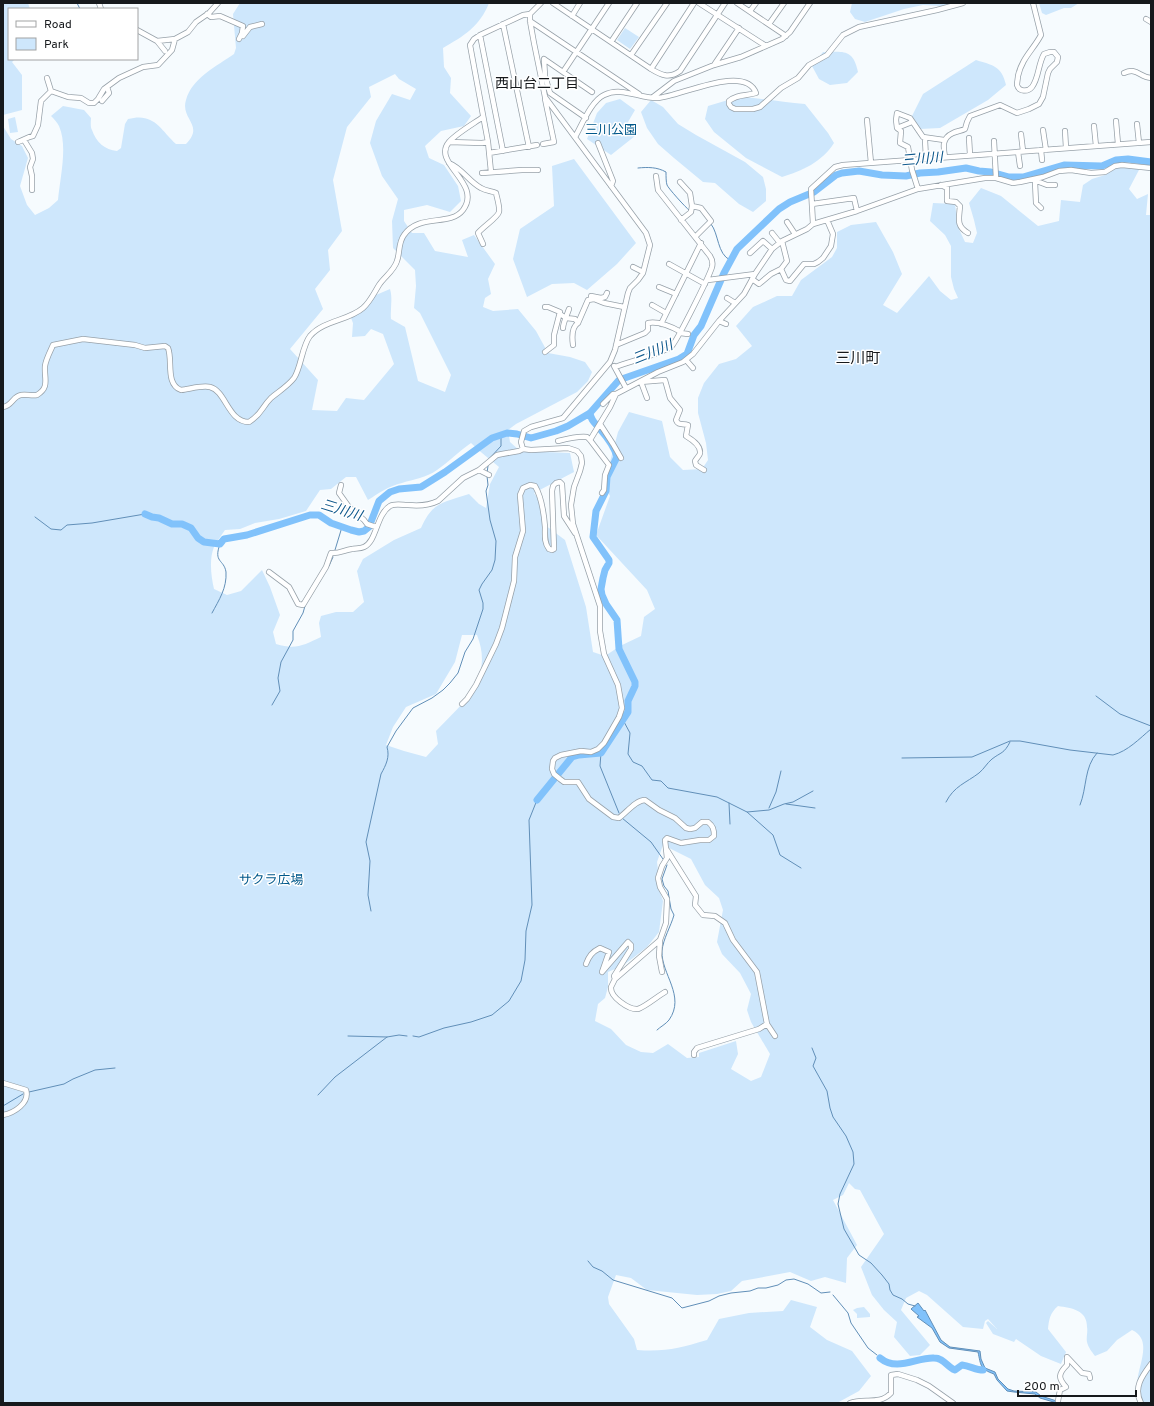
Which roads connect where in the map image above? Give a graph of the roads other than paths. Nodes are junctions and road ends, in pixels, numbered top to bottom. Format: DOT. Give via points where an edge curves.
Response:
graph roads {
  1 [pos="218,3"];
  2 [pos="534,3"];
  3 [pos="541,3"];
  4 [pos="553,3"];
  5 [pos="580,3"];
  6 [pos="609,3"];
  7 [pos="638,3"];
  8 [pos="667,3"];
  9 [pos="694,3"];
  10 [pos="699,3"];
  11 [pos="725,3"];
  12 [pos="737,3"];
  13 [pos="756,3"];
  14 [pos="784,3"];
  15 [pos="810,3"];
  16 [pos="963,3"];
  17 [pos="1033,3"];
  18 [pos="535,9"];
  19 [pos="750,11"];
  20 [pos="208,14"];
  21 [pos="530,14"];
  22 [pos="717,14"];
  23 [pos="572,16"];
  24 [pos="1146,19"];
  25 [pos="530,21"];
  26 [pos="1151,22"];
  27 [pos="262,24"];
  28 [pos="503,24"];
  29 [pos="769,24"];
  30 [pos="739,28"];
  31 [pos="591,29"];
  32 [pos="138,31"];
  33 [pos="480,35"];
  34 [pos="786,36"];
  35 [pos="176,39"];
  36 [pos="157,41"];
  37 [pos="611,42"];
  38 [pos="766,46"];
  39 [pos="165,51"];
  40 [pos="576,51"];
  41 [pos="631,55"];
  42 [pos="714,65"];
  43 [pos="651,68"];
  44 [pos="563,72"];
  45 [pos="1124,73"];
  46 [pos="672,75"];
  47 [pos="47,78"];
  48 [pos="1151,78"];
  49 [pos="674,81"];
  50 [pos="107,87"];
  51 [pos="51,91"];
  52 [pos="592,92"];
  53 [pos="641,95"];
  54 [pos="545,97"];
  55 [pos="653,97"];
  56 [pos="102,100"];
  57 [pos="483,117"];
  58 [pos="586,118"];
  59 [pos="867,120"];
  60 [pos="1116,121"];
  61 [pos="912,122"];
  62 [pos="1137,124"];
  63 [pos="1094,126"];
  64 [pos="897,128"];
  65 [pos="1043,130"];
  66 [pos="1065,131"];
  67 [pos="1021,134"];
  68 [pos="575,137"];
  69 [pos="969,138"];
  70 [pos="24,140"];
  71 [pos="925,140"];
  72 [pos="944,140"];
  73 [pos="994,141"];
  74 [pos="18,142"];
  75 [pos="449,142"];
  76 [pos="488,142"];
  77 [pos="1139,142"];
  78 [pos="1151,142"];
  79 [pos="598,143"];
  80 [pos="543,144"];
  81 [pos="1118,144"];
  82 [pos="537,145"];
  83 [pos="1096,146"];
  84 [pos="529,147"];
  85 [pos="1066,148"];
  86 [pos="1043,150"];
  87 [pos="503,151"];
  88 [pos="1021,151"];
  89 [pos="489,153"];
  90 [pos="994,154"];
  91 [pos="970,155"];
  92 [pos="945,157"];
  93 [pos="926,158"];
  94 [pos="910,160"];
  95 [pos="1042,160"];
  96 [pos="449,163"];
  97 [pos="871,163"];
  98 [pos="1020,166"];
  99 [pos="1151,168"];
  100 [pos="538,170"];
  101 [pos="491,172"];
  102 [pos="482,173"];
  103 [pos="656,176"];
  104 [pos="996,178"];
  105 [pos="1034,181"];
  106 [pos="680,182"];
  107 [pos="941,185"];
  108 [pos="1055,185"];
  109 [pos="611,186"];
  110 [pos="918,188"];
  111 [pos="32,190"];
  112 [pos="812,201"];
  113 [pos="1041,208"];
  114 [pos="691,209"];
  115 [pos="857,211"];
  116 [pos="681,220"];
  117 [pos="827,220"];
  118 [pos="787,222"];
  119 [pos="813,224"];
  120 [pos="772,233"];
  121 [pos="968,233"];
  122 [pos="795,234"];
  123 [pos="695,237"];
  124 [pos="781,242"];
  125 [pos="701,243"];
  126 [pos="483,244"];
  127 [pos="772,249"];
  128 [pos="750,253"];
  129 [pos="669,264"];
  130 [pos="633,267"];
  131 [pos="781,269"];
  132 [pos="643,272"];
  133 [pos="686,273"];
  134 [pos="755,274"];
  135 [pos="752,279"];
  136 [pos="708,280"];
  137 [pos="705,284"];
  138 [pos="659,287"];
  139 [pos="607,293"];
  140 [pos="676,294"];
  141 [pos="727,298"];
  142 [pos="588,300"];
  143 [pos="735,303"];
  144 [pos="652,305"];
  145 [pos="545,307"];
  146 [pos="624,307"];
  147 [pos="569,309"];
  148 [pos="666,313"];
  149 [pos="560,314"];
  150 [pos="567,318"];
  151 [pos="720,321"];
  152 [pos="578,323"];
  153 [pos="661,324"];
  154 [pos="726,324"];
  155 [pos="563,328"];
  156 [pos="680,332"];
  157 [pos="688,334"];
  158 [pos="573,345"];
  159 [pos="616,345"];
  160 [pos="545,352"];
  161 [pos="686,360"];
  162 [pos="610,362"];
  163 [pos="615,366"];
  164 [pos="693,368"];
  165 [pos="640,382"];
  166 [pos="625,386"];
  167 [pos="616,394"];
  168 [pos="647,398"];
  169 [pos="603,404"];
  170 [pos="3,407"];
  171 [pos="600,425"];
  172 [pos="590,440"];
  173 [pos="558,441"];
  174 [pos="523,449"];
  175 [pos="621,458"];
  176 [pos="479,470"];
  177 [pos="704,470"];
  178 [pos="486,474"];
  179 [pos="341,485"];
  180 [pos="602,493"];
  181 [pos="375,526"];
  182 [pos="576,534"];
  183 [pos="269,572"];
  184 [pos="462,704"];
  185 [pos="666,848"];
  186 [pos="660,940"];
  187 [pos="586,964"];
  188 [pos="662,972"];
  189 [pos="615,979"];
  190 [pos="665,992"];
  191 [pos="767,1024"];
  192 [pos="775,1036"];
  193 [pos="694,1055"];
  194 [pos="3,1082"];
  195 [pos="3,1115"];
  196 [pos="1151,1364"];
  197 [pos="1090,1378"];
  198 [pos="1058,1401"];
  199 [pos="850,1403"];
  200 [pos="953,1403"];
  201 [pos="1141,1403"];
  1 -- 20 [label="street"];
  2 -- 18 [label="street"];
  3 -- 18 [label="street"];
  4 -- 23 [label="street"];
  5 -- 23 [label="street"];
  6 -- 31 [label="street"];
  7 -- 37 [label="street"];
  8 -- 41 [label="street"];
  9 -- 43 [label="street"];
  10 -- 22 [label="street"];
  11 -- 22 [label="street"];
  12 -- 19 [label="street"];
  13 -- 19 [label="street"];
  14 -- 29 [label="street"];
  15 -- 34 [label="street"];
  16 -- 55 [label="street" via="859,27 842,35 827,55 810,65 798,78 781,88 760,107 731,107 728,104 734,97 756,93 747,84 733,80 658,98"];
  17 -- 72 [label="street" via="1041,35 1023,60 1017,83 1021,90 1030,89 1044,54 1054,52 1058,62 1048,73 1042,101 1033,108 1019,113 1000,105 976,113 970,116 965,128"];
  18 -- 21 [label="street"];
  19 -- 29 [label="street"];
  20 -- 27 [label="street" via="209,17 220,16 241,25 243,27 240,37 250,27"];
  20 -- 35 [label="street"];
  21 -- 25 [label="street"];
  21 -- 28 [label="street"];
  22 -- 30 [label="street"];
  22 -- 46 [label="street" via="680,71"];
  23 -- 31 [label="street"];
  24 -- 26 [label="street"];
  25 -- 40 [label="street"];
  25 -- 54 [label="street"];
  28 -- 33 [label="street"];
  28 -- 84 [label="street"];
  29 -- 34 [label="street"];
  30 -- 38 [label="street"];
  30 -- 42 [label="street"];
  31 -- 37 [label="street"];
  31 -- 40 [label="street"];
  32 -- 36 [label="street"];
  33 -- 57 [label="street" via="470,45"];
  33 -- 87 [label="street"];
  34 -- 38 [label="street"];
  35 -- 36 [label="street"];
  35 -- 50 [label="street" via="172,50 158,65 143,67 119,78"];
  36 -- 39 [label="street"];
  37 -- 41 [label="street"];
  38 -- 42 [label="street"];
  40 -- 44 [label="street"];
  40 -- 53 [label="street"];
  41 -- 43 [label="street"];
  42 -- 49 [label="street"];
  43 -- 46 [label="street" via="662,75"];
  44 -- 52 [label="street"];
  44 -- 58 [label="street" via="544,59 550,93"];
  45 -- 48 [label="street" via="1133,71"];
  46 -- 49 [label="street"];
  47 -- 51 [label="street"];
  49 -- 55 [label="street"];
  50 -- 51 [label="street" via="91,104 81,98"];
  50 -- 56 [label="street" via="109,93"];
  51 -- 70 [label="street" via="41,101 38,125 33,136"];
  53 -- 55 [label="street"];
  53 -- 58 [label="street" via="616,92 605,94 594,102"];
  54 -- 68 [label="street"];
  54 -- 80 [label="street" via="554,142"];
  57 -- 75 [label="street"];
  57 -- 76 [label="street"];
  58 -- 68 [label="street"];
  59 -- 97 [label="street"];
  60 -- 81 [label="street"];
  61 -- 64 [label="street"];
  61 -- 64 [label="street" via="910,118 897,113"];
  61 -- 72 [label="street" via="923,138"];
  62 -- 77 [label="street"];
  63 -- 83 [label="street"];
  64 -- 94 [label="street" via="901,131 900,143 908,147"];
  65 -- 86 [label="street"];
  66 -- 85 [label="street"];
  67 -- 88 [label="street"];
  68 -- 109 [label="street"];
  69 -- 91 [label="street"];
  70 -- 74 [label="street"];
  70 -- 111 [label="street" via="33,159 30,167"];
  71 -- 93 [label="street"];
  72 -- 92 [label="street"];
  73 -- 90 [label="street"];
  75 -- 76 [label="street"];
  75 -- 96 [label="street" via="446,147"];
  76 -- 89 [label="street"];
  77 -- 78 [label="street"];
  77 -- 81 [label="street"];
  79 -- 109 [label="street" via="613,181"];
  81 -- 83 [label="street"];
  82 -- 84 [label="street"];
  83 -- 85 [label="street"];
  84 -- 87 [label="street"];
  85 -- 86 [label="street"];
  86 -- 88 [label="street"];
  86 -- 95 [label="street"];
  87 -- 89 [label="street"];
  88 -- 90 [label="street"];
  88 -- 98 [label="street"];
  89 -- 101 [label="street"];
  90 -- 91 [label="street"];
  90 -- 104 [label="street"];
  91 -- 92 [label="street"];
  92 -- 93 [label="street"];
  93 -- 94 [label="street"];
  94 -- 97 [label="street"];
  94 -- 110 [label="street"];
  96 -- 126 [label="street" via="455,165 475,185 496,193 500,212 478,233"];
  96 -- 170 [label="street" via="468,194 463,210 455,217 415,225 404,235 394,268 366,305 324,325 310,336 294,378 269,400 257,417 248,422 240,421 212,388 177,388 172,376 170,353 165,346 145,348 83,339 53,345 45,366 44,390 37,395 21,394 8,406"];
  97 -- 112 [label="street" via="835,168 811,189"];
  99 -- 105 [label="street" via="1122,165 1105,172 1059,171"];
  100 -- 101 [label="street"];
  101 -- 102 [label="street"];
  103 -- 116 [label="street" via="658,190"];
  104 -- 105 [label="street" via="1013,183"];
  104 -- 107 [label="street"];
  105 -- 108 [label="street"];
  105 -- 113 [label="street" via="1036,203"];
  106 -- 114 [label="street" via="690,193"];
  107 -- 110 [label="street"];
  107 -- 121 [label="street" via="947,188 948,201 956,202 960,206 960,226"];
  109 -- 132 [label="street" via="646,233 650,245"];
  110 -- 115 [label="street"];
  112 -- 115 [label="street" via="854,198"];
  112 -- 119 [label="street"];
  114 -- 116 [label="street"];
  114 -- 123 [label="street" via="701,208 710,222"];
  115 -- 117 [label="street"];
  116 -- 123 [label="street"];
  117 -- 119 [label="street"];
  117 -- 131 [label="street" via="833,237 831,246 823,258 814,264 804,264 790,281 786,280"];
  118 -- 122 [label="street"];
  119 -- 122 [label="street"];
  120 -- 124 [label="street"];
  122 -- 124 [label="street"];
  123 -- 125 [label="street"];
  124 -- 127 [label="street"];
  124 -- 131 [label="street" via="787,260"];
  125 -- 133 [label="street"];
  125 -- 136 [label="street" via="712,260 713,266"];
  127 -- 128 [label="street" via="763,241"];
  127 -- 134 [label="street"];
  129 -- 133 [label="street"];
  130 -- 132 [label="street"];
  131 -- 135 [label="street" via="759,284"];
  132 -- 146 [label="street" via="630,288"];
  133 -- 137 [label="street"];
  133 -- 140 [label="street"];
  134 -- 135 [label="street"];
  134 -- 136 [label="street"];
  135 -- 143 [label="street" via="744,294"];
  136 -- 137 [label="street"];
  137 -- 156 [label="street"];
  138 -- 140 [label="street"];
  139 -- 142 [label="street" via="601,298 590,296"];
  140 -- 148 [label="street"];
  141 -- 143 [label="street"];
  142 -- 146 [label="street" via="594,299"];
  142 -- 152 [label="street"];
  143 -- 151 [label="street"];
  144 -- 148 [label="street"];
  145 -- 149 [label="street"];
  146 -- 159 [label="street"];
  147 -- 150 [label="street"];
  148 -- 153 [label="street"];
  149 -- 150 [label="street"];
  149 -- 160 [label="street" via="554,345"];
  150 -- 152 [label="street" via="575,319"];
  150 -- 155 [label="street"];
  151 -- 154 [label="street"];
  151 -- 161 [label="street"];
  152 -- 158 [label="street" via="574,327"];
  153 -- 156 [label="street"];
  153 -- 159 [label="street" via="648,322 646,332"];
  156 -- 157 [label="street"];
  156 -- 163 [label="street" via="671,347"];
  159 -- 162 [label="street"];
  161 -- 164 [label="street"];
  161 -- 165 [label="street"];
  162 -- 163 [label="street"];
  162 -- 174 [label="street" via="563,418 524,431 520,442"];
  163 -- 166 [label="street"];
  165 -- 166 [label="street"];
  165 -- 168 [label="street"];
  165 -- 177 [label="street" via="664,380 670,398 680,410 677,423 688,425 686,436 696,442 700,452 695,461 696,465"];
  166 -- 167 [label="street"];
  167 -- 169 [label="street"];
  167 -- 171 [label="street"];
  171 -- 172 [label="street"];
  171 -- 175 [label="street"];
  172 -- 173 [label="street" via="587,436 578,436"];
  172 -- 180 [label="street" via="609,465"];
  174 -- 176 [label="street" via="497,455"];
  174 -- 182 [label="street" via="568,448 577,451 582,463 571,505"];
  176 -- 178 [label="street"];
  176 -- 181 [label="street" via="463,478 434,503 390,506"];
  179 -- 181 [label="street" via="339,493 349,507 367,524"];
  181 -- 183 [label="street" via="371,539 363,547 338,554 331,553 323,573 303,605 298,604 289,587"];
  182 -- 184 [label="street" via="564,516 563,489 560,482 556,482 552,491 554,549 549,549 540,495 535,486 523,488 520,495 523,531 515,557 514,581 502,628 476,685"];
  182 -- 185 [label="street" via="600,606 600,631 604,654 616,681 622,708 604,743 591,752 561,755 551,766 554,774 564,782 578,782 589,799 613,817 619,818 637,802 645,800 675,818 686,828 695,828 702,822 708,822 712,826 714,836 710,840 682,843 667,838"];
  185 -- 186 [label="street" via="667,858 658,878 667,899 666,923"];
  185 -- 191 [label="street" via="696,896 695,905 703,915 716,916 725,924 733,940 757,972"];
  186 -- 188 [label="street"];
  186 -- 189 [label="street"];
  187 -- 189 [label="street" via="592,952 600,948 609,952 602,972 628,942 631,949 614,976"];
  189 -- 190 [label="street" via="611,987 613,994 617,1000 634,1009 640,1008"];
  191 -- 192 [label="street"];
  191 -- 193 [label="street" via="759,1029 697,1048"];
  194 -- 195 [label="street" via="26,1090 27,1094 21,1106"];
  196 -- 201 [label="street" via="1138,1382 1137,1390"];
  197 -- 198 [label="street" via="1089,1374 1082,1373 1068,1357 1067,1365 1059,1376 1066,1387 1060,1390"];
  199 -- 200 [label="street" via="881,1400 887,1397 891,1393 891,1375 898,1374 929,1386"];
}
